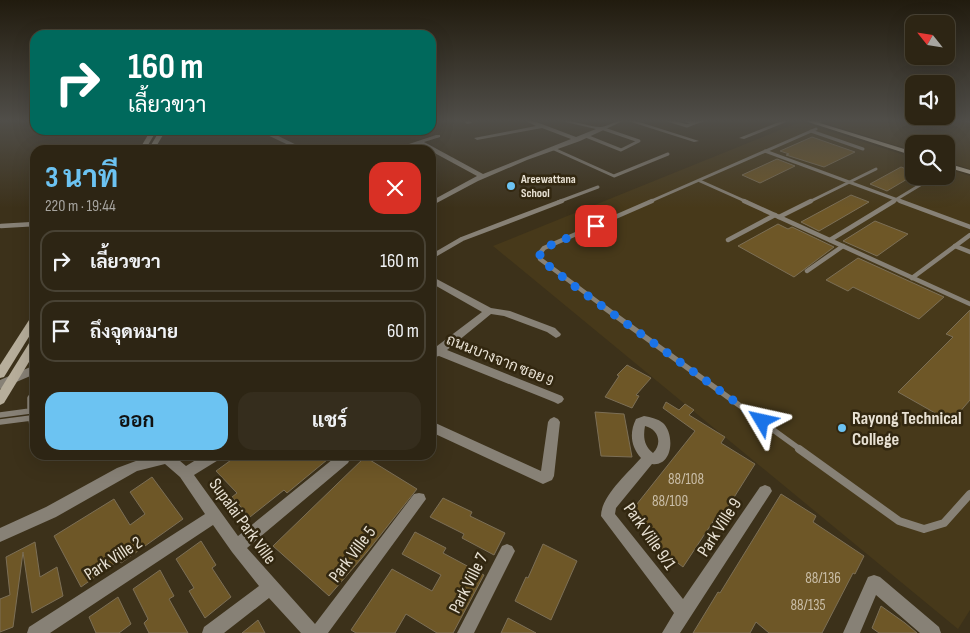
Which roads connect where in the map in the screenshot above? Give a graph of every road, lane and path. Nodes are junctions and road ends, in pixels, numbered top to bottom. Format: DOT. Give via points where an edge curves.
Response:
graph roads {
  1 [pos="553,150"];
  2 [pos="555,150"];
  3 [pos="436,151"];
  4 [pos="764,151"];
  5 [pos="668,154"];
  6 [pos="876,169"];
  7 [pos="955,169"];
  8 [pos="970,172"];
  9 [pos="482,176"];
  10 [pos="700,181"];
  11 [pos="850,182"];
  12 [pos="920,185"];
  13 [pos="598,187"];
  14 [pos="896,199"];
  15 [pos="436,201"];
  16 [pos="777,216"];
  17 [pos="30,224"];
  18 [pos="2,226"];
  19 [pos="970,227"];
  20 [pos="970,235"];
  21 [pos="728,240"];
  22 [pos="830,240"];
  23 [pos="843,246"];
  24 [pos="955,246"];
  25 [pos="970,252"];
  26 [pos="436,254"];
  27 [pos="807,271"];
  28 [pos="912,278"];
  29 [pos="436,282"];
  30 [pos="970,304"];
  31 [pos="489,311"];
  32 [pos="30,327"];
  33 [pos="556,334"];
  34 [pos="436,350"];
  35 [pos="30,351"];
  36 [pos="436,353"];
  37 [pos="30,371"];
  38 [pos="0,374"];
  39 [pos="14,378"];
  40 [pos="0,385"];
  41 [pos="558,399"];
  42 [pos="0,400"];
  43 [pos="30,413"];
  44 [pos="30,414"];
  45 [pos="0,415"];
  46 [pos="0,422"];
  47 [pos="554,422"];
  48 [pos="436,428"];
  49 [pos="649,458"];
  50 [pos="149,460"];
  51 [pos="170,460"];
  52 [pos="207,460"];
  53 [pos="341,460"];
  54 [pos="186,473"];
  55 [pos="765,491"];
  56 [pos="970,494"];
  57 [pos="419,499"];
  58 [pos="214,516"];
  59 [pos="0,535"];
  60 [pos="237,548"];
  61 [pos="507,551"];
  62 [pos="270,587"];
  63 [pos="684,614"];
  64 [pos="35,633"];
  65 [pos="210,633"];
  66 [pos="312,633"];
  67 [pos="318,633"];
  68 [pos="465,633"];
  69 [pos="670,633"];
  70 [pos="851,633"];
  71 [pos="933,633"];
  1 -- 9 [label="street"];
  2 -- 5 [label="lane" via="610,175"];
  3 -- 9 [label="street"];
  4 -- 10 [label="lane"];
  4 -- 11 [label="lane"];
  6 -- 11 [label="lane"];
  7 -- 8 [label="street"];
  9 -- 15 [label="street"];
  10 -- 16 [label="lane"];
  10 -- 56 [label="lane" via="544,248 540,259 899,521 924,529 944,523"];
  11 -- 14 [label="lane"];
  11 -- 16 [label="lane"];
  12 -- 14 [label="lane"];
  13 -- 26 [label="lane" via="469,236"];
  14 -- 19 [label="lane"];
  14 -- 22 [label="lane"];
  16 -- 21 [label="lane"];
  16 -- 22 [label="lane"];
  17 -- 18 [label="lane"];
  20 -- 24 [label="lane"];
  22 -- 23 [label="lane"];
  23 -- 27 [label="lane"];
  23 -- 28 [label="lane"];
  24 -- 25 [label="lane"];
  24 -- 28 [label="lane"];
  28 -- 30 [label="lane"];
  29 -- 31 [label="street"];
  31 -- 33 [label="street" via="506,313"];
  31 -- 34 [label="street"];
  32 -- 38 [label="street"];
  35 -- 39 [label="street"];
  36 -- 41 [label="street, ถนนบางจาก ซอย 9"];
  37 -- 39 [label="street"];
  39 -- 40 [label="street"];
  39 -- 42 [label="street"];
  43 -- 45 [label="lane"];
  44 -- 46 [label="lane"];
  47 -- 48 [label="street" via="547,476 543,478"];
  49 -- 63 [label="street, Park Ville 9/1" via="611,503 608,516"];
  50 -- 59 [label="street, Supalai Park Ville" via="126,468 56,510"];
  51 -- 54 [label="street, Supalai Park Ville"];
  52 -- 54 [label="street"];
  53 -- 60 [label="street"];
  54 -- 58 [label="street, Supalai Park Ville"];
  55 -- 63 [label="street, Park Ville 9"];
  57 -- 67 [label="street, Park Ville 5"];
  58 -- 60 [label="street, Supalai Park Ville"];
  58 -- 64 [label="street, Park Ville 2"];
  60 -- 62 [label="street, Supalai Park Ville"];
  61 -- 68 [label="street, Park Ville 7"];
  62 -- 65 [label="street"];
  62 -- 66 [label="street, Supalai Park Ville"];
  63 -- 69 [label="street, Park Ville 9"];
  70 -- 71 [label="street" via="874,583"];
}
